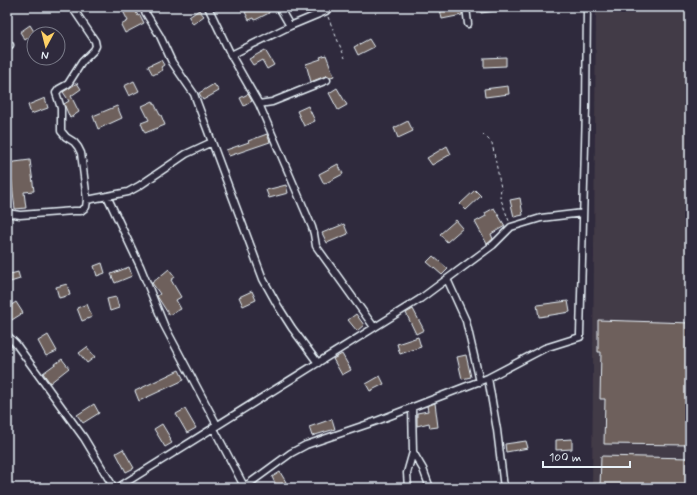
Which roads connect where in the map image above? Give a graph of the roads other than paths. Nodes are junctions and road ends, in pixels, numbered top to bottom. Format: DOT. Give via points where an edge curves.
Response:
graph roads {
  1 [pos="72,7"];
  2 [pos="142,7"];
  3 [pos="208,7"];
  4 [pos="279,7"];
  5 [pos="466,7"];
  6 [pos="587,7"];
  7 [pos="328,9"];
  8 [pos="468,24"];
  9 [pos="290,26"];
  10 [pos="232,56"];
  11 [pos="327,80"];
  12 [pos="259,104"];
  13 [pos="212,142"];
  14 [pos="107,196"];
  15 [pos="87,200"];
  16 [pos="7,213"];
  17 [pos="583,213"];
  18 [pos="446,279"];
  19 [pos="374,327"];
  20 [pos="7,335"];
  21 [pos="318,363"];
  22 [pos="488,378"];
  23 [pos="480,382"];
  24 [pos="412,408"];
  25 [pos="215,426"];
  26 [pos="413,452"];
  27 [pos="116,488"];
  28 [pos="245,488"];
  29 [pos="408,488"];
  30 [pos="430,488"];
  31 [pos="504,488"];
  1 -- 15 [label="street" via="96,46 68,84 56,93 61,108 61,131 74,142 81,153"];
  2 -- 13 [label="street" via="172,62 194,94"];
  3 -- 10 [label="street"];
  4 -- 9 [label="street"];
  5 -- 8 [label="street"];
  6 -- 17 [label="street"];
  7 -- 9 [label="street"];
  9 -- 10 [label="street"];
  10 -- 12 [label="street"];
  11 -- 12 [label="street" via="272,102"];
  12 -- 19 [label="street" via="312,227 316,246"];
  13 -- 14 [label="street" via="186,154 128,192"];
  13 -- 21 [label="street" via="263,279 282,312"];
  14 -- 15 [label="street"];
  14 -- 25 [label="street" via="164,325"];
  15 -- 16 [label="street" via="86,207 81,211 20,215"];
  17 -- 18 [label="street" via="541,218 511,227 493,245"];
  17 -- 22 [label="street" via="580,336 545,348"];
  18 -- 19 [label="street" via="420,299"];
  18 -- 23 [label="street" via="466,321"];
  19 -- 21 [label="street"];
  20 -- 27 [label="street" via="84,438"];
  21 -- 25 [label="street"];
  22 -- 23 [label="street"];
  22 -- 31 [label="street"];
  23 -- 24 [label="street"];
  24 -- 26 [label="street"];
  24 -- 28 [label="street" via="306,445 291,453"];
  25 -- 27 [label="street"];
  25 -- 28 [label="street"];
  26 -- 29 [label="street" via="407,472"];
  26 -- 30 [label="street"];
}
